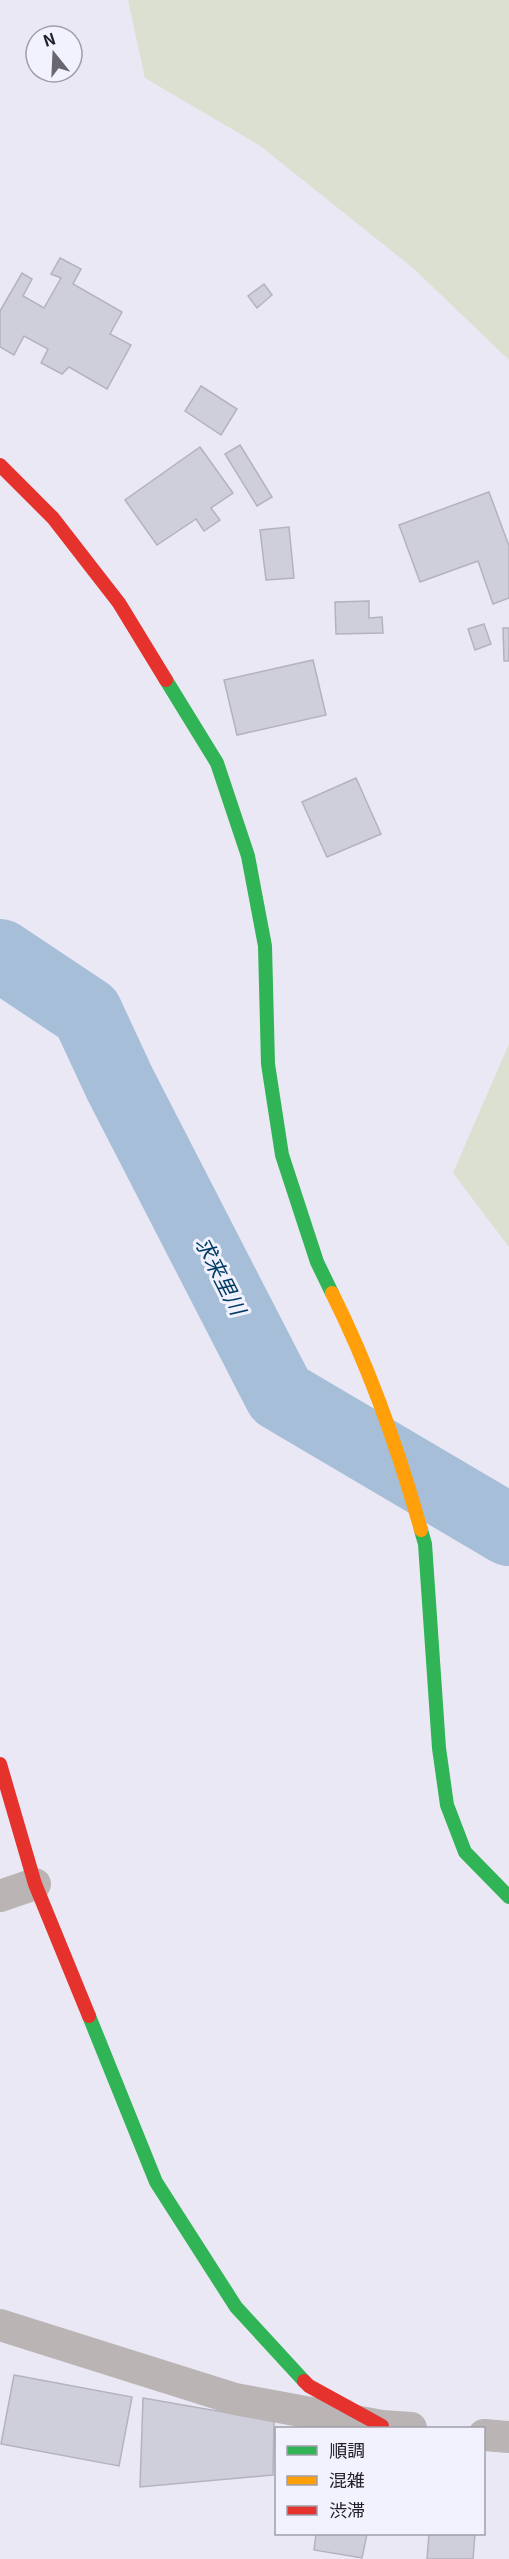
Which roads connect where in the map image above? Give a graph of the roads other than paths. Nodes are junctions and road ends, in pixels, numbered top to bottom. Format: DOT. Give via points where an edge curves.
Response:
graph roads {
  1 [pos="0,465"];
  2 [pos="0,1764"];
  3 [pos="35,1884"];
  4 [pos="0,1896"];
  5 [pos="509,1897"];
  6 [pos="0,2325"];
  7 [pos="396,2427"];
  8 [pos="485,2435"];
  9 [pos="509,2437"];
  1 -- 5 [label="street" via="53,518 119,603 217,763 248,856 265,946 268,1064 282,1155 317,1262 361,1351 404,1468 425,1544 439,1748 447,1805 465,1852"];
  2 -- 3 [label="street"];
  3 -- 4 [label="street"];
  3 -- 7 [label="street" via="156,2182 236,2307 309,2386"];
  6 -- 7 [label="street" via="235,2399"];
  8 -- 9 [label="street"];
}
